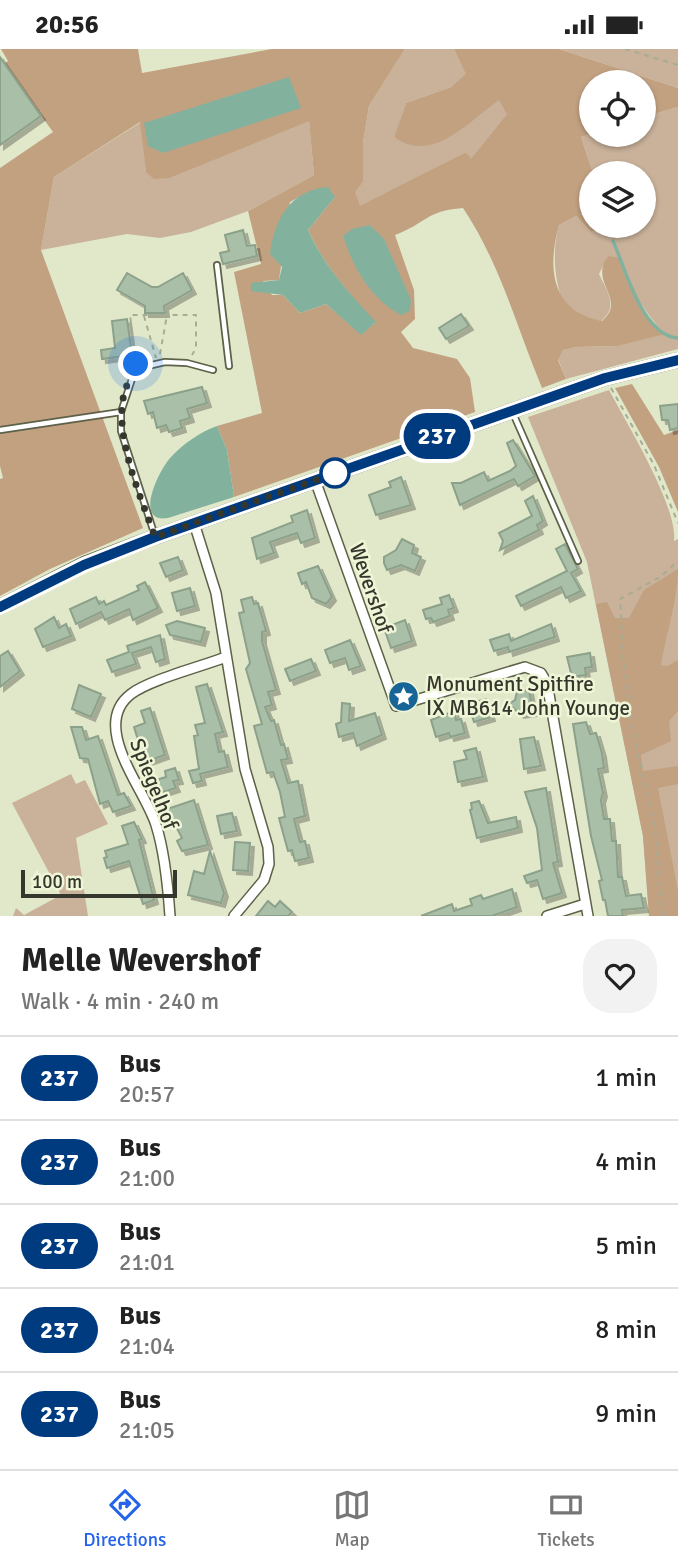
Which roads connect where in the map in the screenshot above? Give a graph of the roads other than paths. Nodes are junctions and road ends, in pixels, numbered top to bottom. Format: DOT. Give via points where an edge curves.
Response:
graph roads {
  1 [pos="217,265"];
  2 [pos="678,360"];
  3 [pos="229,366"];
  4 [pos="213,370"];
  5 [pos="512,410"];
  6 [pos="121,412"];
  7 [pos="0,430"];
  8 [pos="314,480"];
  9 [pos="194,523"];
  10 [pos="155,537"];
  11 [pos="578,561"];
  12 [pos="0,607"];
  13 [pos="226,657"];
  14 [pos="585,904"];
  15 [pos="171,914"];
  16 [pos="234,916"];
  17 [pos="547,916"];
  18 [pos="588,916"];
  1 -- 3 [label="lane"];
  2 -- 5 [label="main road" via="605,378"];
  4 -- 6 [label="lane" via="187,363 158,363 137,370"];
  5 -- 8 [label="main road"];
  5 -- 11 [label="lane"];
  6 -- 7 [label="lane"];
  6 -- 10 [label="lane" via="124,444"];
  8 -- 9 [label="main road"];
  8 -- 14 [label="street, Wevershof" via="396,706 525,667 541,673 547,683"];
  9 -- 10 [label="main road"];
  9 -- 13 [label="street" via="216,593"];
  10 -- 12 [label="main road" via="84,565"];
  13 -- 15 [label="street, Spiegelhof" via="133,692 117,710 119,748 157,827"];
  13 -- 16 [label="street" via="248,784 269,864 264,880"];
  14 -- 17 [label="street"];
  14 -- 18 [label="street"];
}
